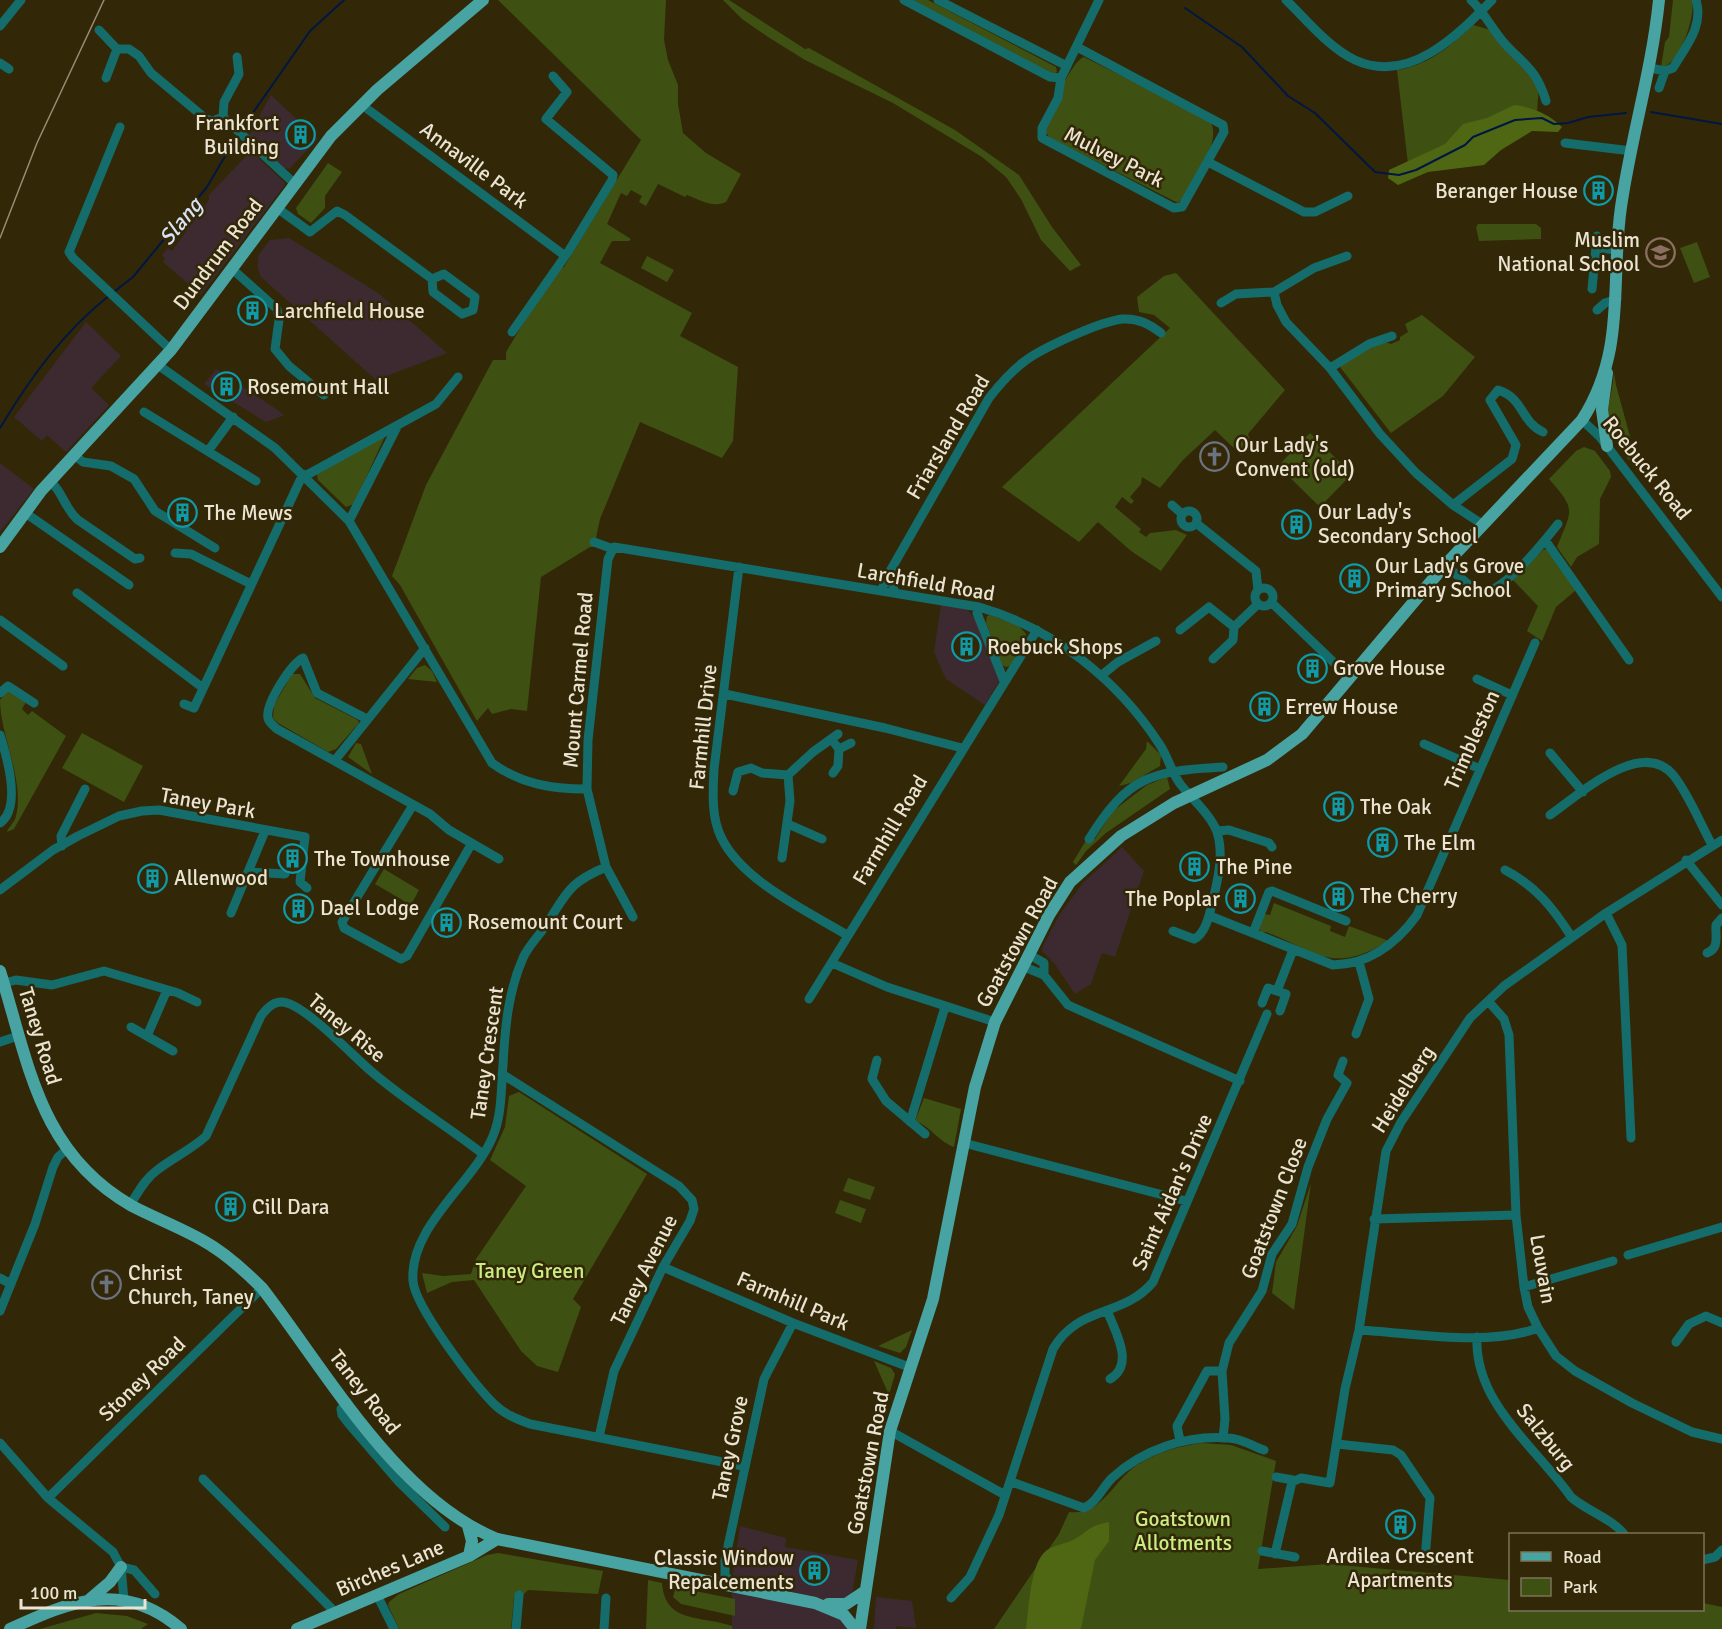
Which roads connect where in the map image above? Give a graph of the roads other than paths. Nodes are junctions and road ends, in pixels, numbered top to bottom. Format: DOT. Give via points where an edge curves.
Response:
graph roads {
  1 [pos="21,0"];
  2 [pos="483,0"];
  3 [pos="904,0"];
  4 [pos="938,0"];
  5 [pos="1099,0"];
  6 [pos="1286,0"];
  7 [pos="1471,0"];
  8 [pos="1492,0"];
  9 [pos="1659,0"];
  10 [pos="1696,0"];
  11 [pos="1482,10"];
  12 [pos="0,26"];
  13 [pos="99,30"];
  14 [pos="1077,47"];
  15 [pos="117,49"];
  16 [pos="237,57"];
  17 [pos="0,63"];
  18 [pos="1066,66"];
  19 [pos="1650,68"];
  20 [pos="9,69"];
  21 [pos="1665,71"];
  22 [pos="553,76"];
  23 [pos="106,78"];
  24 [pos="1061,78"];
  25 [pos="1659,88"];
  26 [pos="1546,101"];
  27 [pos="362,105"];
  28 [pos="223,117"];
  29 [pos="120,127"];
  30 [pos="1565,143"];
  31 [pos="1632,151"];
  32 [pos="1208,162"];
  33 [pos="295,184"];
  34 [pos="1348,196"];
  35 [pos="276,208"];
  36 [pos="1597,236"];
  37 [pos="1596,248"];
  38 [pos="1618,250"];
  39 [pos="564,255"];
  40 [pos="1347,256"];
  41 [pos="231,268"];
  42 [pos="432,279"];
  43 [pos="1592,289"];
  44 [pos="1274,292"];
  45 [pos="1617,298"];
  46 [pos="1221,303"];
  47 [pos="1597,310"];
  48 [pos="512,332"];
  49 [pos="1161,333"];
  50 [pos="1392,336"];
  51 [pos="171,350"];
  52 [pos="1606,363"];
  53 [pos="158,365"];
  54 [pos="1330,368"];
  55 [pos="458,377"];
  56 [pos="197,379"];
  57 [pos="192,389"];
  58 [pos="324,395"];
  59 [pos="144,412"];
  60 [pos="233,417"];
  61 [pos="1582,420"];
  62 [pos="399,424"];
  63 [pos="1542,432"];
  64 [pos="1607,446"];
  65 [pos="208,451"];
  66 [pos="74,455"];
  67 [pos="304,475"];
  68 [pos="50,481"];
  69 [pos="256,481"];
  70 [pos="1172,505"];
  71 [pos="1453,505"];
  72 [pos="24,512"];
  73 [pos="349,521"];
  74 [pos="1482,524"];
  75 [pos="1558,524"];
  76 [pos="1545,540"];
  77 [pos="594,542"];
  78 [pos="0,547"];
  79 [pos="215,548"];
  80 [pos="614,548"];
  81 [pos="175,553"];
  82 [pos="140,558"];
  83 [pos="1445,565"];
  84 [pos="739,567"];
  85 [pos="889,573"];
  86 [pos="250,584"];
  87 [pos="129,585"];
  88 [pos="1258,590"];
  89 [pos="882,591"];
  90 [pos="77,593"];
  91 [pos="895,593"];
  92 [pos="1722,597"];
  93 [pos="1217,600"];
  94 [pos="1272,603"];
  95 [pos="1258,604"];
  96 [pos="979,607"];
  97 [pos="1209,608"];
  98 [pos="0,620"];
  99 [pos="1234,627"];
  100 [pos="1037,630"];
  101 [pos="1180,630"];
  102 [pos="1156,641"];
  103 [pos="1534,643"];
  104 [pos="425,648"];
  105 [pos="1213,659"];
  106 [pos="1629,660"];
  107 [pos="63,666"];
  108 [pos="1102,675"];
  109 [pos="1350,678"];
  110 [pos="1477,679"];
  111 [pos="1004,681"];
  112 [pos="203,688"];
  113 [pos="0,693"];
  114 [pos="725,694"];
  115 [pos="1512,695"];
  116 [pos="34,703"];
  117 [pos="184,704"];
  118 [pos="367,719"];
  119 [pos="0,735"];
  120 [pos="851,743"];
  121 [pos="1424,744"];
  122 [pos="962,748"];
  123 [pos="839,749"];
  124 [pos="1550,753"];
  125 [pos="336,759"];
  126 [pos="1222,767"];
  127 [pos="1480,769"];
  128 [pos="1174,770"];
  129 [pos="833,773"];
  130 [pos="788,776"];
  131 [pos="86,789"];
  132 [pos="587,789"];
  133 [pos="733,791"];
  134 [pos="1583,792"];
  135 [pos="1191,795"];
  136 [pos="413,805"];
  137 [pos="1550,816"];
  138 [pos="0,823"];
  139 [pos="788,824"];
  140 [pos="265,831"];
  141 [pos="1217,831"];
  142 [pos="822,839"];
  143 [pos="1089,839"];
  144 [pos="1722,840"];
  145 [pos="472,843"];
  146 [pos="1712,845"];
  147 [pos="62,846"];
  148 [pos="1272,847"];
  149 [pos="782,858"];
  150 [pos="499,859"];
  151 [pos="1686,860"];
  152 [pos="606,867"];
  153 [pos="1505,870"];
  154 [pos="248,872"];
  155 [pos="285,874"];
  156 [pos="307,888"];
  157 [pos="0,890"];
  158 [pos="1722,905"];
  159 [pos="231,913"];
  160 [pos="1606,913"];
  161 [pos="1209,916"];
  162 [pos="633,917"];
  163 [pos="1722,918"];
  164 [pos="1346,921"];
  165 [pos="1173,931"];
  166 [pos="1252,933"];
  167 [pos="847,935"];
  168 [pos="1572,936"];
  169 [pos="1293,950"];
  170 [pos="1707,953"];
  171 [pos="1028,954"];
  172 [pos="1359,962"];
  173 [pos="832,963"];
  174 [pos="1022,966"];
  175 [pos="1044,975"];
  176 [pos="2,977"];
  177 [pos="167,990"];
  178 [pos="1277,991"];
  179 [pos="809,999"];
  180 [pos="1488,1001"];
  181 [pos="197,1002"];
  182 [pos="1262,1003"];
  183 [pos="945,1007"];
  184 [pos="1280,1011"];
  185 [pos="1267,1014"];
  186 [pos="995,1022"];
  187 [pos="131,1027"];
  188 [pos="1356,1034"];
  189 [pos="18,1036"];
  190 [pos="147,1036"];
  191 [pos="0,1042"];
  192 [pos="173,1051"];
  193 [pos="877,1060"];
  194 [pos="1343,1061"];
  195 [pos="502,1074"];
  196 [pos="1240,1082"];
  197 [pos="910,1122"];
  198 [pos="925,1134"];
  199 [pos="1631,1138"];
  200 [pos="964,1143"];
  201 [pos="67,1149"];
  202 [pos="483,1154"];
  203 [pos="1186,1201"];
  204 [pos="130,1205"];
  205 [pos="1516,1215"];
  206 [pos="1374,1219"];
  207 [pos="1722,1227"];
  208 [pos="1628,1255"];
  209 [pos="1613,1261"];
  210 [pos="663,1267"];
  211 [pos="0,1278"];
  212 [pos="11,1284"];
  213 [pos="1524,1287"];
  214 [pos="262,1288"];
  215 [pos="1107,1310"];
  216 [pos="0,1311"];
  217 [pos="793,1323"];
  218 [pos="1722,1323"];
  219 [pos="1538,1328"];
  220 [pos="1359,1330"];
  221 [pos="1477,1337"];
  222 [pos="1676,1342"];
  223 [pos="909,1367"];
  224 [pos="1222,1371"];
  225 [pos="1110,1379"];
  226 [pos="347,1402"];
  227 [pos="890,1431"];
  228 [pos="599,1437"];
  229 [pos="1223,1438"];
  230 [pos="1722,1439"];
  231 [pos="1180,1441"];
  232 [pos="0,1443"];
  233 [pos="1337,1444"];
  234 [pos="1264,1450"];
  235 [pos="743,1466"];
  236 [pos="1276,1476"];
  237 [pos="203,1479"];
  238 [pos="1293,1480"];
  239 [pos="1012,1482"];
  240 [pos="1005,1495"];
  241 [pos="48,1498"];
  242 [pos="468,1526"];
  243 [pos="445,1527"];
  244 [pos="1623,1533"];
  245 [pos="497,1539"];
  246 [pos="1722,1550"];
  247 [pos="1262,1551"];
  248 [pos="1275,1554"];
  249 [pos="469,1556"];
  250 [pos="1295,1557"];
  251 [pos="1412,1558"];
  252 [pos="1425,1559"];
  253 [pos="1436,1560"];
  254 [pos="1704,1560"];
  255 [pos="121,1567"];
  256 [pos="733,1586"];
  257 [pos="864,1592"];
  258 [pos="155,1594"];
  259 [pos="377,1595"];
  260 [pos="519,1595"];
  261 [pos="606,1598"];
  262 [pos="90,1599"];
  263 [pos="951,1599"];
  264 [pos="124,1600"];
  265 [pos="815,1603"];
  266 [pos="336,1613"];
  267 [pos="10,1629"];
  268 [pos="180,1629"];
  269 [pos="297,1629"];
  270 [pos="394,1629"];
  271 [pos="516,1629"];
  272 [pos="604,1629"];
  273 [pos="858,1629"];
  1 -- 12 [label="street"];
  2 -- 27 [label="main road, Dundrum Road"];
  3 -- 24 [label="street" via="1050,77"];
  4 -- 18 [label="street"];
  5 -- 14 [label="street"];
  6 -- 11 [label="street" via="1354,60 1376,66 1418,60 1451,39"];
  7 -- 11 [label="street"];
  8 -- 11 [label="street"];
  9 -- 19 [label="main road, Roebuck Road"];
  10 -- 21 [label="street" via="1698,24 1673,68"];
  11 -- 26 [label="street" via="1505,44 1539,79"];
  13 -- 15 [label="street"];
  14 -- 18 [label="street, Mulvey Park"];
  14 -- 32 [label="street, Mulvey Park" via="1219,122 1224,132"];
  15 -- 23 [label="street"];
  15 -- 28 [label="street" via="129,49 139,56 151,73 206,119"];
  16 -- 28 [label="street" via="239,74 222,108"];
  17 -- 20 [label="street"];
  18 -- 24 [label="street, Mulvey Park"];
  19 -- 21 [label="street"];
  19 -- 31 [label="main road, Roebuck Road"];
  21 -- 25 [label="street"];
  22 -- 39 [label="street" via="567,92 546,119 612,175"];
  24 -- 32 [label="street, Mulvey Park" via="1058,98 1041,131 1046,142 1174,208 1185,205"];
  27 -- 33 [label="main road, Dundrum Road" via="331,136"];
  27 -- 39 [label="street, Annaville Park"];
  28 -- 33 [label="street"];
  29 -- 51 [label="street" via="69,252"];
  30 -- 31 [label="street"];
  31 -- 38 [label="main road, Roebuck Road" via="1621,207"];
  32 -- 34 [label="street" via="1304,212 1315,212"];
  33 -- 35 [label="main road, Dundrum Road"];
  35 -- 41 [label="main road, Dundrum Road"];
  35 -- 42 [label="street" via="310,232 337,211"];
  36 -- 37 [label="street"];
  37 -- 38 [label="street"];
  37 -- 43 [label="street"];
  38 -- 45 [label="main road, Roebuck Road"];
  39 -- 48 [label="street"];
  40 -- 44 [label="street" via="1314,268"];
  41 -- 51 [label="main road, Dundrum Road"];
  41 -- 58 [label="street" via="277,309 275,349"];
  42 -- 42 [label="street" via="444,274 475,297 473,310 462,314 454,309 433,292"];
  44 -- 46 [label="street" via="1236,294"];
  44 -- 54 [label="street" via="1286,322"];
  45 -- 47 [label="street"];
  45 -- 52 [label="main road, Roebuck Road"];
  49 -- 85 [label="street, Friarsland Road" via="1144,322 1121,319 1026,359 989,398"];
  50 -- 54 [label="street" via="1369,344"];
  51 -- 53 [label="main road, Dundrum Road"];
  52 -- 61 [label="main road, Roebuck Road"];
  52 -- 64 [label="main road" via="1602,416"];
  53 -- 57 [label="street"];
  53 -- 66 [label="main road, Dundrum Road"];
  54 -- 71 [label="street" via="1380,434"];
  55 -- 62 [label="street" via="436,404"];
  56 -- 57 [label="street"];
  57 -- 60 [label="street"];
  59 -- 65 [label="street"];
  60 -- 65 [label="street"];
  60 -- 67 [label="street"];
  61 -- 64 [label="street, Roebuck Road"];
  61 -- 74 [label="main road, Goatstown Road"];
  62 -- 67 [label="street"];
  62 -- 73 [label="street"];
  63 -- 71 [label="street" via="1530,426 1517,401 1498,390 1490,400 1515,445 1512,459"];
  64 -- 92 [label="street, Roebuck Road"];
  65 -- 69 [label="street"];
  66 -- 68 [label="main road, Dundrum Road"];
  66 -- 79 [label="street" via="83,462 111,466 134,479 155,511"];
  67 -- 73 [label="street"];
  67 -- 86 [label="street"];
  68 -- 72 [label="main road, Dundrum Road"];
  68 -- 82 [label="street" via="78,520 135,559"];
  70 -- 88 [label="street" via="1182,514 1192,512 1196,523 1256,571"];
  71 -- 74 [label="street"];
  72 -- 78 [label="main road, Dundrum Road"];
  72 -- 87 [label="street"];
  73 -- 104 [label="street"];
  74 -- 83 [label="main road, Goatstown Road"];
  75 -- 76 [label="street"];
  76 -- 83 [label="street" via="1500,586 1487,593 1480,594"];
  76 -- 106 [label="street"];
  77 -- 80 [label="street, Larchfield Road"];
  80 -- 84 [label="street, Larchfield Road"];
  80 -- 132 [label="street, Mount Carmel Road" via="608,559 593,690"];
  81 -- 86 [label="street" via="191,554"];
  83 -- 109 [label="main road, Goatstown Road"];
  84 -- 89 [label="street, Larchfield Road"];
  84 -- 114 [label="street, Farmhill Drive"];
  85 -- 89 [label="street, Friarsland Road"];
  85 -- 91 [label="street"];
  86 -- 112 [label="street"];
  88 -- 94 [label="street" via="1272,591"];
  88 -- 95 [label="street"];
  89 -- 91 [label="street, Larchfield Road"];
  90 -- 112 [label="street"];
  91 -- 96 [label="street, Larchfield Road"];
  93 -- 97 [label="street"];
  94 -- 95 [label="street" via="1265,607"];
  94 -- 109 [label="street"];
  95 -- 99 [label="street"];
  96 -- 100 [label="street, Larchfield Road"];
  96 -- 111 [label="street" via="977,613"];
  97 -- 99 [label="street"];
  97 -- 101 [label="street"];
  98 -- 107 [label="street"];
  99 -- 105 [label="street" via="1233,640"];
  100 -- 108 [label="street, Larchfield Road"];
  100 -- 111 [label="street, Farmhill Road"];
  102 -- 108 [label="street"];
  103 -- 115 [label="street, Trimbleston"];
  104 -- 118 [label="street"];
  104 -- 132 [label="street" via="492,763 509,775 554,788"];
  108 -- 128 [label="street, Larchfield Road" via="1159,743"];
  109 -- 135 [label="main road, Goatstown Road" via="1302,734 1281,751 1233,778"];
  110 -- 115 [label="street"];
  111 -- 122 [label="street, Farmhill Road"];
  112 -- 117 [label="street" via="194,708"];
  113 -- 116 [label="street" via="8,686"];
  114 -- 122 [label="street"];
  114 -- 167 [label="street, Farmhill Drive" via="713,801 721,838 754,876"];
  115 -- 127 [label="street, Trimbleston"];
  118 -- 125 [label="street"];
  118 -- 125 [label="street" via="317,693 303,658 291,668 269,705 268,718"];
  119 -- 138 [label="street" via="12,807"];
  120 -- 123 [label="street"];
  121 -- 127 [label="street"];
  122 -- 167 [label="street, Farmhill Road"];
  123 -- 129 [label="street" via="838,766"];
  123 -- 130 [label="street" via="834,736"];
  124 -- 134 [label="street"];
  125 -- 136 [label="street"];
  126 -- 128 [label="street"];
  127 -- 172 [label="street, Trimbleston" via="1417,915 1402,935"];
  128 -- 135 [label="street, Larchfield Road"];
  128 -- 143 [label="street" via="1154,775 1125,793"];
  130 -- 133 [label="street" via="751,768 738,772"];
  130 -- 139 [label="street"];
  131 -- 147 [label="street" via="61,836"];
  132 -- 152 [label="street, Mount Carmel Road"];
  134 -- 137 [label="street"];
  134 -- 146 [label="street" via="1624,766 1646,761 1659,764 1675,777"];
  135 -- 141 [label="street"];
  135 -- 171 [label="main road, Goatstown Road" via="1137,824 1088,863 1065,890"];
  136 -- 145 [label="street"];
  136 -- 145 [label="street" via="342,922 344,928 401,960 407,956"];
  139 -- 142 [label="street"];
  139 -- 149 [label="street"];
  140 -- 147 [label="street, Taney Park" via="159,810 142,811 119,816"];
  140 -- 154 [label="street"];
  140 -- 156 [label="street, Taney Park" via="305,837 300,882"];
  141 -- 148 [label="street" via="1229,830"];
  141 -- 161 [label="street" via="1218,878"];
  144 -- 146 [label="street, Heidelberg"];
  145 -- 150 [label="street"];
  146 -- 151 [label="street, Heidelberg"];
  147 -- 157 [label="street, Taney Park"];
  151 -- 158 [label="street"];
  151 -- 160 [label="street, Heidelberg"];
  152 -- 162 [label="street, Mount Carmel Road"];
  152 -- 195 [label="street, Taney Crescent" via="575,882 524,956 513,984 505,1025"];
  153 -- 168 [label="street" via="1548,902"];
  154 -- 155 [label="street"];
  154 -- 159 [label="street"];
  160 -- 168 [label="street, Heidelberg"];
  160 -- 199 [label="street" via="1622,945"];
  161 -- 165 [label="street" via="1198,938"];
  161 -- 166 [label="street, Trimbleston"];
  163 -- 170 [label="street" via="1716,925 1716,945"];
  164 -- 166 [label="street" via="1272,891"];
  166 -- 169 [label="street, Trimbleston"];
  167 -- 173 [label="street, Farmhill Road"];
  168 -- 180 [label="street, Heidelberg"];
  169 -- 172 [label="street, Trimbleston" via="1333,964"];
  169 -- 178 [label="street"];
  171 -- 174 [label="main road, Goatstown Road"];
  171 -- 175 [label="street" via="1044,963"];
  172 -- 188 [label="street" via="1369,999"];
  173 -- 179 [label="street, Farmhill Road"];
  173 -- 183 [label="street"];
  174 -- 175 [label="street"];
  174 -- 186 [label="main road, Goatstown Road"];
  175 -- 196 [label="street" via="1068,1005"];
  176 -- 177 [label="street" via="52,985 104,971"];
  176 -- 189 [label="main road, Taney Road"];
  177 -- 181 [label="street"];
  177 -- 190 [label="street"];
  178 -- 182 [label="street" via="1268,988"];
  178 -- 184 [label="street" via="1286,994"];
  180 -- 205 [label="street, Louvain" via="1504,1019 1509,1035"];
  180 -- 206 [label="street, Heidelberg" via="1470,1018 1401,1122 1386,1151"];
  183 -- 186 [label="street"];
  183 -- 197 [label="street"];
  185 -- 196 [label="street, Saint Aidan's Drive"];
  186 -- 200 [label="main road, Goatstown Road" via="975,1087"];
  187 -- 190 [label="street"];
  189 -- 191 [label="street"];
  189 -- 201 [label="main road, Taney Road" via="41,1105"];
  190 -- 192 [label="street"];
  193 -- 197 [label="street" via="872,1078 886,1101"];
  194 -- 224 [label="street, Goatstown Close" via="1338,1075 1347,1083 1308,1167 1292,1224 1272,1254 1262,1291 1229,1343"];
  195 -- 202 [label="street, Taney Crescent" via="497,1126"];
  195 -- 210 [label="street, Taney Avenue" via="688,1192 693,1209 690,1221"];
  196 -- 203 [label="street, Saint Aidan's Drive"];
  197 -- 198 [label="street"];
  200 -- 203 [label="street"];
  200 -- 223 [label="main road, Goatstown Road" via="933,1299"];
  201 -- 204 [label="main road, Taney Road" via="88,1172"];
  201 -- 212 [label="street" via="53,1167"];
  202 -- 204 [label="street, Taney Rise" via="373,1073 330,1034 290,1004 281,1002 261,1016 206,1136 155,1171"];
  202 -- 228 [label="street, Taney Crescent" via="425,1235 415,1257 413,1283 419,1304 494,1405 530,1424"];
  203 -- 215 [label="street, Saint Aidan's Drive" via="1153,1282 1127,1304"];
  204 -- 214 [label="main road, Taney Road" via="210,1245"];
  205 -- 206 [label="street"];
  205 -- 213 [label="street, Louvain"];
  206 -- 220 [label="street, Heidelberg"];
  207 -- 208 [label="street"];
  209 -- 213 [label="street"];
  210 -- 217 [label="street, Farmhill Park"];
  210 -- 228 [label="street, Taney Avenue" via="614,1371"];
  211 -- 212 [label="street"];
  212 -- 216 [label="street"];
  213 -- 219 [label="street, Louvain"];
  214 -- 226 [label="main road, Taney Road"];
  214 -- 241 [label="street, Stoney Road"];
  215 -- 225 [label="street" via="1121,1341 1121,1364 1116,1376"];
  215 -- 239 [label="street, Saint Aidan's Drive" via="1067,1328 1053,1349"];
  217 -- 223 [label="street, Farmhill Park"];
  217 -- 235 [label="street, Taney Grove" via="764,1379"];
  218 -- 222 [label="street" via="1706,1316 1689,1324"];
  219 -- 221 [label="street" via="1523,1334"];
  219 -- 230 [label="street, Louvain" via="1556,1356 1575,1371 1692,1432"];
  220 -- 221 [label="street"];
  220 -- 233 [label="street, Heidelberg"];
  221 -- 244 [label="street, Salzburg" via="1481,1376 1493,1401 1571,1497"];
  223 -- 227 [label="main road, Goatstown Road"];
  224 -- 229 [label="street, Goatstown Close" via="1226,1419"];
  224 -- 231 [label="street" via="1207,1371 1177,1426"];
  226 -- 242 [label="main road, Taney Road" via="408,1476"];
  226 -- 243 [label="street" via="341,1409 342,1415 399,1482"];
  227 -- 240 [label="street"];
  227 -- 257 [label="main road, Goatstown Road"];
  228 -- 235 [label="street, Taney Crescent"];
  229 -- 231 [label="street"];
  229 -- 234 [label="street"];
  231 -- 239 [label="street" via="1135,1460 1084,1509"];
  232 -- 241 [label="street"];
  233 -- 238 [label="street, Heidelberg" via="1330,1483"];
  233 -- 252 [label="street" via="1393,1450 1401,1455 1430,1498"];
  235 -- 256 [label="street, Taney Grove" via="724,1560 725,1575"];
  236 -- 238 [label="street"];
  237 -- 266 [label="street"];
  238 -- 248 [label="street"];
  239 -- 240 [label="street, Saint Aidan's Drive"];
  240 -- 263 [label="street, Saint Aidan's Drive" via="982,1554"];
  241 -- 255 [label="street" via="110,1548"];
  242 -- 245 [label="main road, Taney Road"];
  242 -- 249 [label="main road" via="472,1541"];
  245 -- 249 [label="main road, Birches Lane"];
  245 -- 256 [label="main road, Taney Road"];
  246 -- 254 [label="street"];
  247 -- 248 [label="street"];
  248 -- 250 [label="street"];
  249 -- 259 [label="main road, Birches Lane"];
  251 -- 252 [label="street"];
  252 -- 253 [label="street"];
  255 -- 258 [label="street" via="134,1570"];
  255 -- 262 [label="main road"];
  255 -- 264 [label="street"];
  256 -- 265 [label="main road, Taney Road"];
  257 -- 265 [label="main road" via="846,1604"];
  257 -- 273 [label="main road, Goatstown Road"];
  259 -- 266 [label="main road, Birches Lane"];
  259 -- 270 [label="street"];
  260 -- 271 [label="street"];
  261 -- 272 [label="street"];
  262 -- 264 [label="main road"];
  262 -- 267 [label="main road" via="60,1606"];
  264 -- 268 [label="main road" via="149,1608"];
  265 -- 273 [label="main road, Taney Road" via="844,1615"];
  266 -- 269 [label="main road, Birches Lane"];
}
